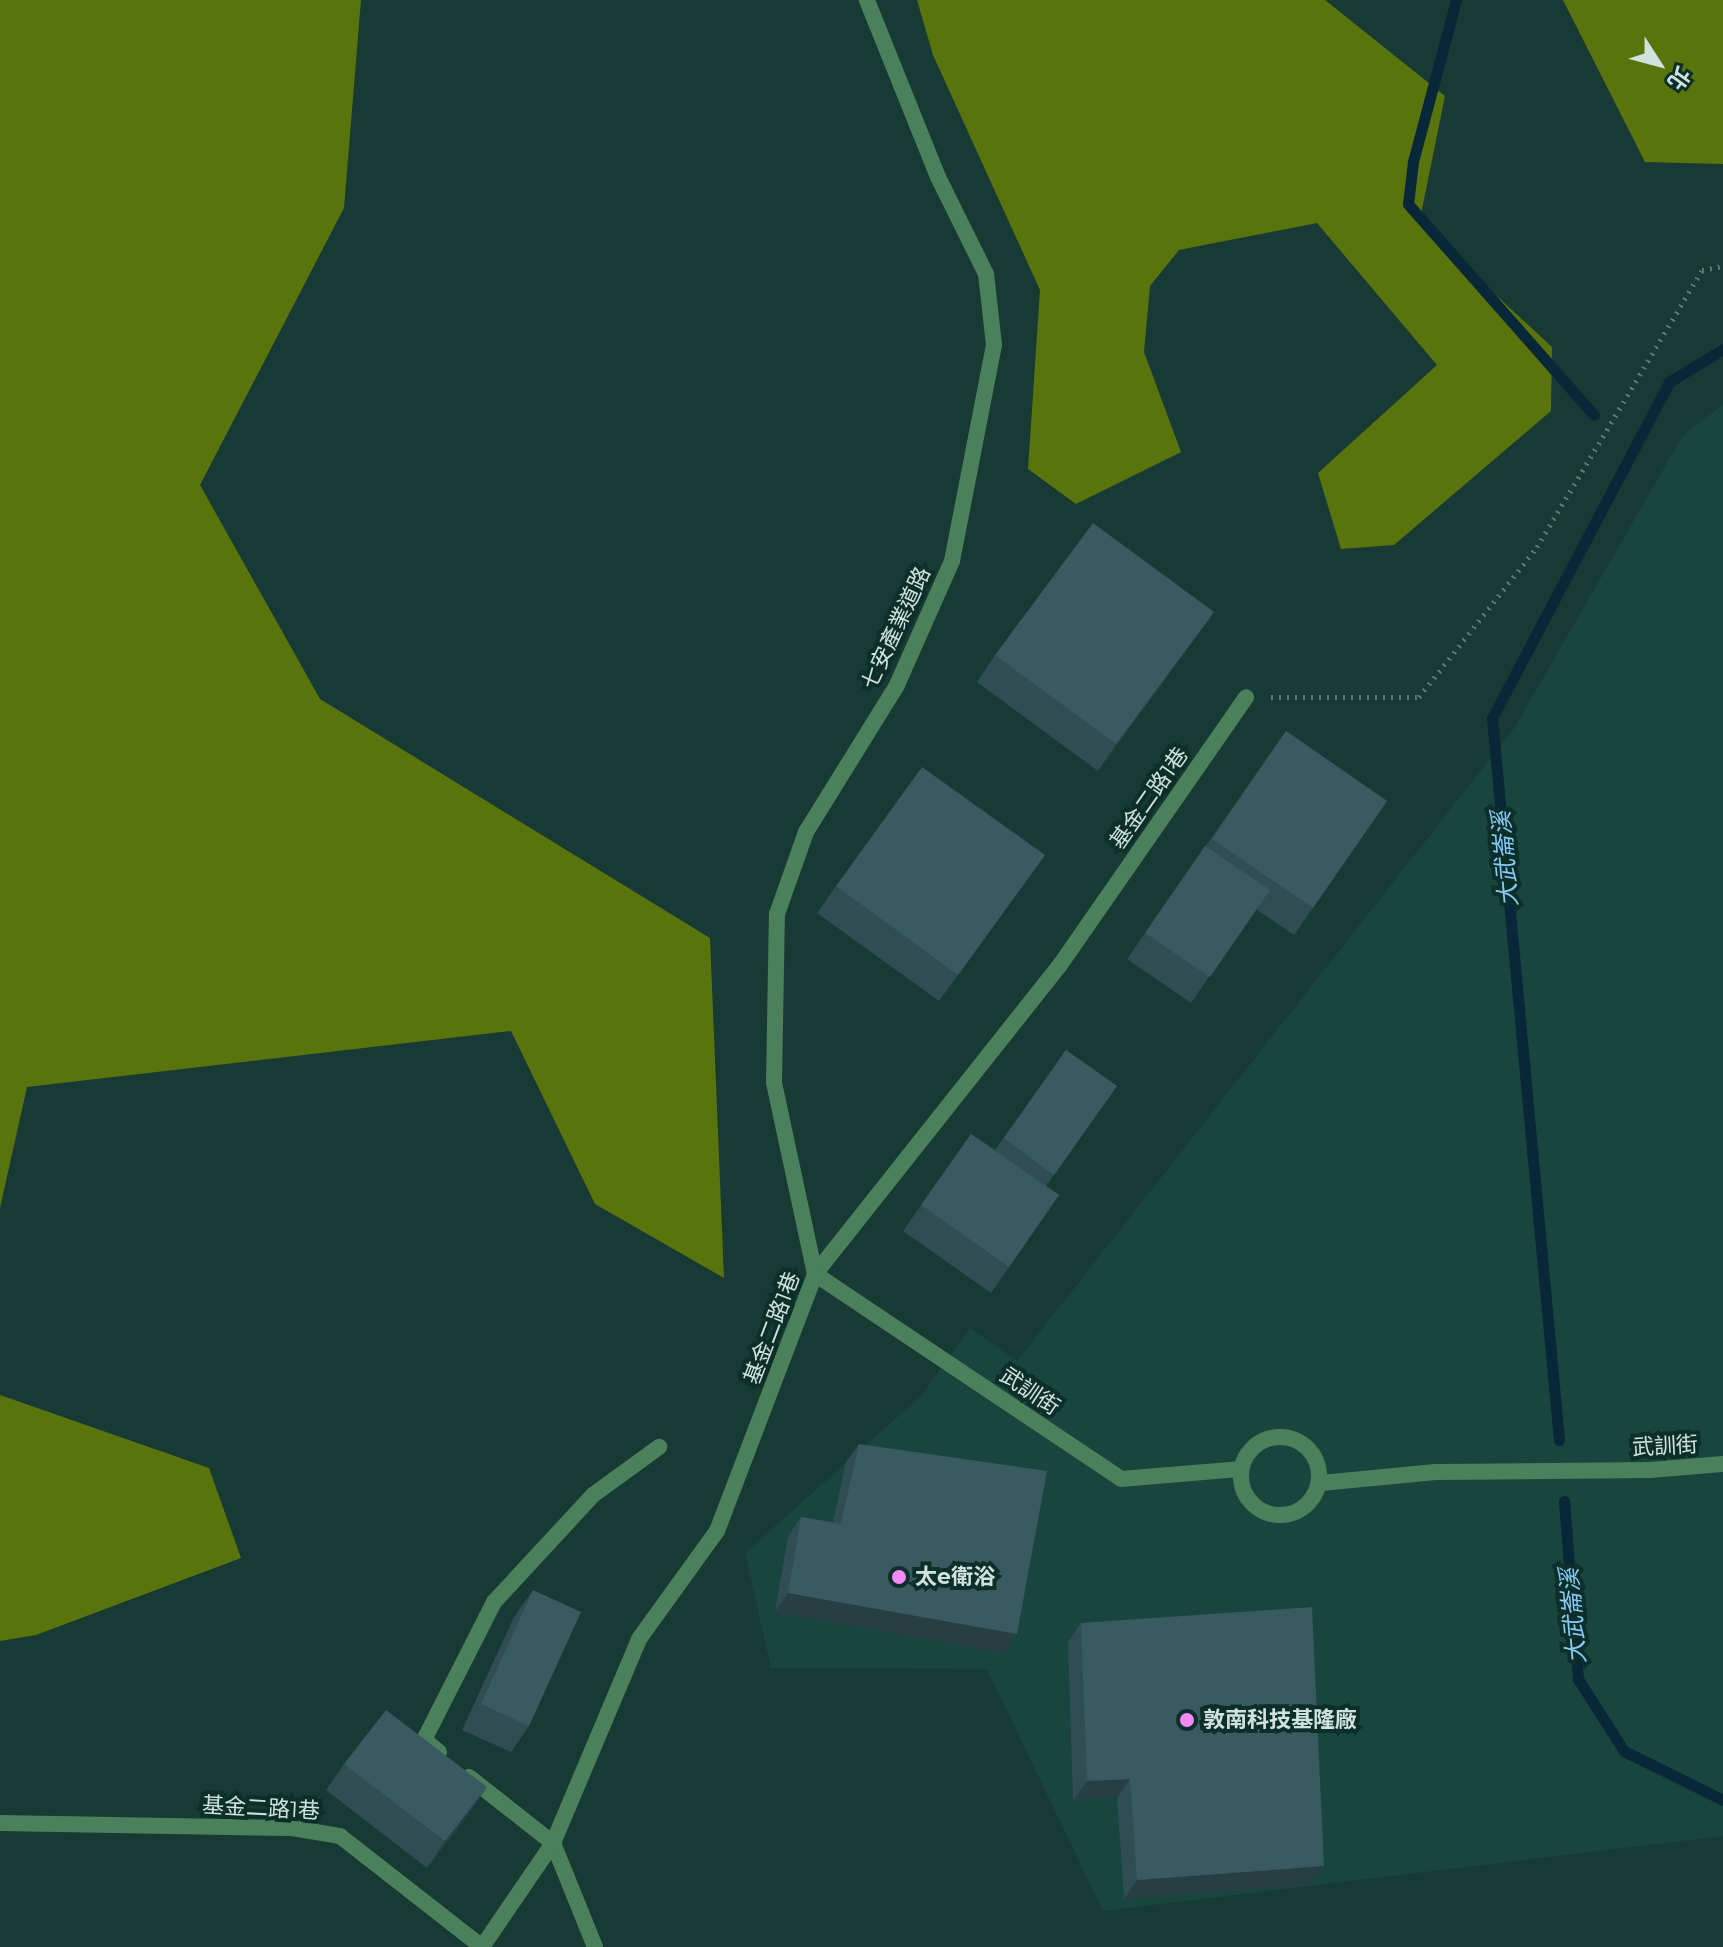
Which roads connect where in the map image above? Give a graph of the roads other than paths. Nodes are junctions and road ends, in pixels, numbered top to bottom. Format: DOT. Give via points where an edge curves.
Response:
graph roads {
  1 [pos="867,0"];
  2 [pos="1246,697"];
  3 [pos="815,1274"];
  4 [pos="659,1447"];
  5 [pos="1723,1464"];
  6 [pos="1239,1469"];
  7 [pos="1321,1483"];
  8 [pos="0,1823"];
  9 [pos="553,1843"];
  10 [pos="482,1947"];
  11 [pos="595,1947"];
  1 -- 3 [label="street, 七安產業道路" via="938,177 986,274 994,345 952,561 897,685 806,832 777,914 774,1082"];
  2 -- 3 [label="street, 基金二路1巷" via="1060,965"];
  3 -- 6 [label="street, 武訓街" via="1121,1479"];
  3 -- 9 [label="street, 基金二路1巷" via="717,1531 639,1639"];
  4 -- 9 [label="street" via="593,1495 494,1602 424,1740"];
  5 -- 7 [label="street, 武訓街" via="1435,1472"];
  6 -- 7 [label="street" via="1256,1443 1287,1435 1314,1452"];
  6 -- 7 [label="street" via="1246,1501 1273,1518 1304,1510"];
  8 -- 10 [label="street, 基金二路1巷" via="292,1828 340,1836"];
  9 -- 10 [label="street, 基金二路1巷"];
  9 -- 11 [label="street"];
}
